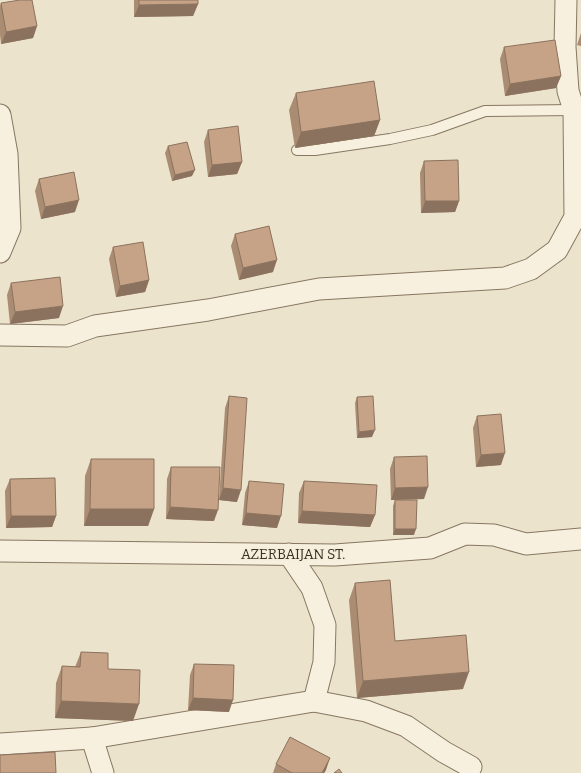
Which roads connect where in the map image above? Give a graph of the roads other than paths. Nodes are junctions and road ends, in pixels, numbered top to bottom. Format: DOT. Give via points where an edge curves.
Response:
graph roads {
  1 [pos="566,0"];
  2 [pos="574,110"];
  3 [pos="0,115"];
  4 [pos="296,150"];
  5 [pos="0,252"];
  6 [pos="0,335"];
  7 [pos="581,539"];
  8 [pos="0,550"];
  9 [pos="289,554"];
  10 [pos="314,701"];
  11 [pos="92,738"];
  12 [pos="0,744"];
  13 [pos="472,771"];
  14 [pos="103,773"];
  1 -- 2 [label="street" via="565,54 568,91"];
  2 -- 4 [label="lane" via="485,111 432,130 390,139 315,150"];
  2 -- 6 [label="street" via="575,217 557,250 531,269 506,278 319,289 208,310 95,326 67,336"];
  3 -- 5 [label="street" via="7,154 10,228"];
  7 -- 9 [label="street, AZERBAIJAN ST." via="526,544 494,534 465,534 430,548 336,555"];
  8 -- 9 [label="street, AZERBAIJAN ST."];
  9 -- 10 [label="street" via="312,588 325,625 324,662"];
  10 -- 11 [label="street"];
  10 -- 13 [label="street" via="366,711 406,726"];
  11 -- 12 [label="street"];
  11 -- 14 [label="street"];
}
